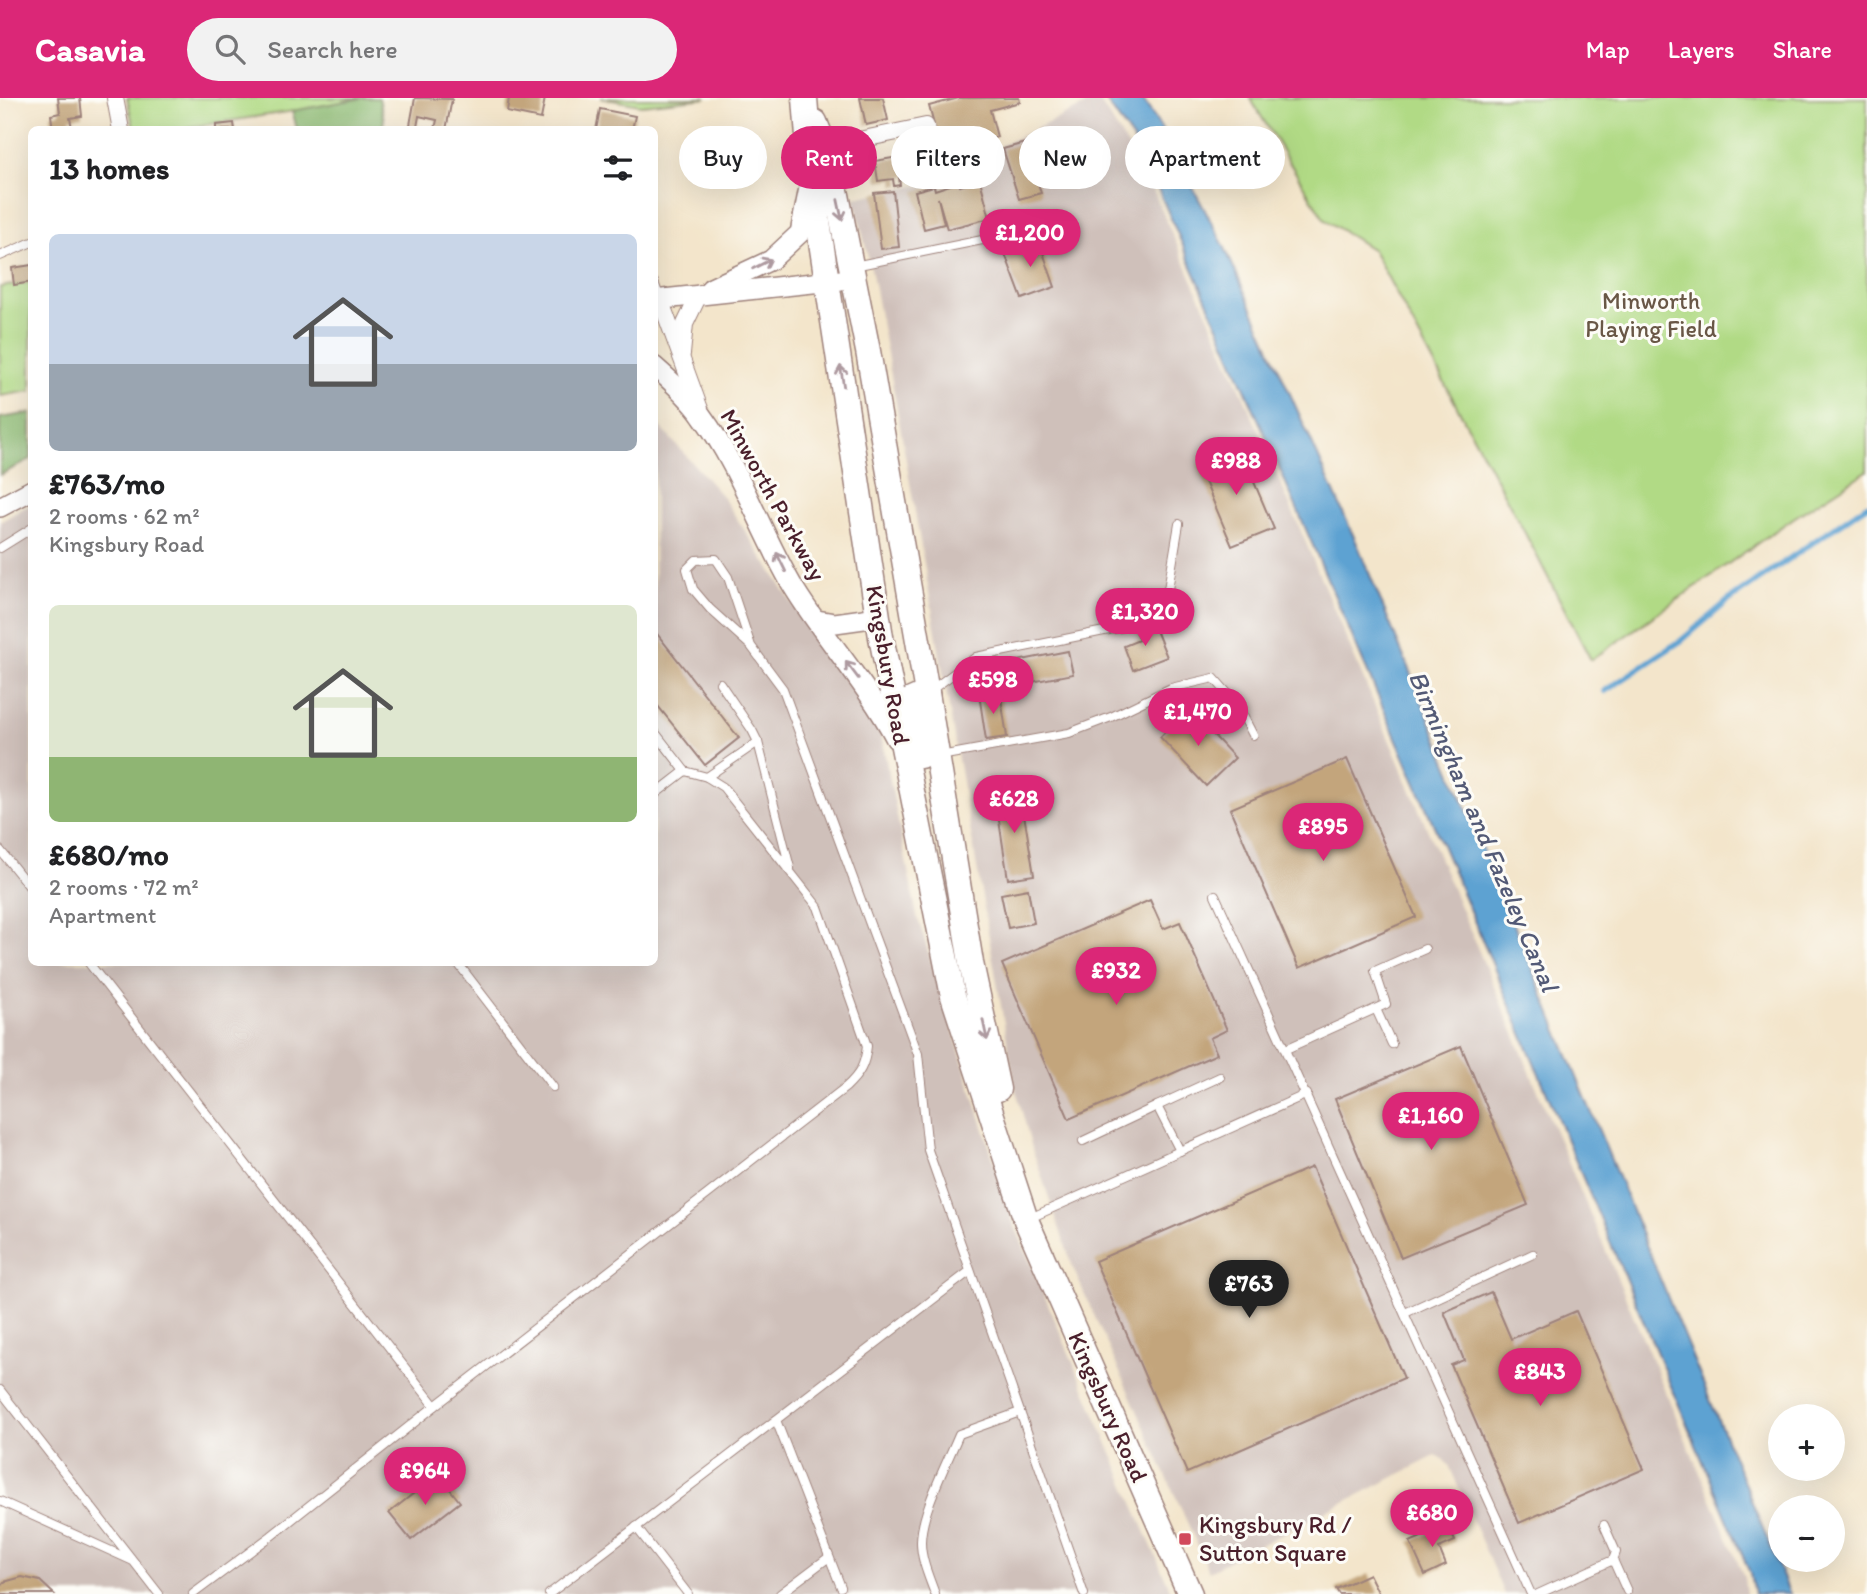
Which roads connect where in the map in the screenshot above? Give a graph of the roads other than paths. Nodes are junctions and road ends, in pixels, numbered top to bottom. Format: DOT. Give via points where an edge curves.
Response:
graph roads {
  1 [pos="115,98"];
  2 [pos="806,98"];
  3 [pos="120,126"];
  4 [pos="808,126"];
  5 [pos="817,126"];
  6 [pos="808,189"];
  7 [pos="813,189"];
  8 [pos="834,189"];
  9 [pos="1026,223"];
  10 [pos="28,244"];
  11 [pos="0,256"];
  12 [pos="853,273"];
  13 [pos="828,280"];
  14 [pos="701,293"];
  15 [pos="658,294"];
  16 [pos="658,299"];
  17 [pos="682,360"];
  18 [pos="658,370"];
  19 [pos="874,391"];
  20 [pos="702,415"];
  21 [pos="28,492"];
  22 [pos="0,507"];
  23 [pos="1180,524"];
  24 [pos="28,530"];
  25 [pos="0,548"];
  26 [pos="878,617"];
  27 [pos="817,620"];
  28 [pos="751,646"];
  29 [pos="886,660"];
  30 [pos="719,683"];
  31 [pos="927,692"];
  32 [pos="1253,735"];
  33 [pos="658,736"];
  34 [pos="758,743"];
  35 [pos="902,749"];
  36 [pos="937,756"];
  37 [pos="685,771"];
  38 [pos="707,777"];
  39 [pos="658,791"];
  40 [pos="0,850"];
  41 [pos="791,873"];
  42 [pos="28,885"];
  43 [pos="1215,895"];
  44 [pos="1425,949"];
  45 [pos="91,966"];
  46 [pos="460,966"];
  47 [pos="953,996"];
  48 [pos="1376,1009"];
  49 [pos="1392,1044"];
  50 [pos="1286,1049"];
  51 [pos="1220,1077"];
  52 [pos="553,1087"];
  53 [pos="1307,1094"];
  54 [pos="1157,1106"];
  55 [pos="1083,1141"];
  56 [pos="1180,1151"];
  57 [pos="1026,1220"];
  58 [pos="1533,1254"];
  59 [pos="970,1271"];
  60 [pos="1405,1313"];
  61 [pos="0,1390"];
  62 [pos="435,1406"];
  63 [pos="1020,1412"];
  64 [pos="776,1420"];
  65 [pos="0,1501"];
  66 [pos="1604,1525"];
  67 [pos="636,1527"];
  68 [pos="829,1557"];
  69 [pos="1613,1560"];
  70 [pos="134,1562"];
  71 [pos="841,1587"];
  72 [pos="1627,1591"];
  73 [pos="159,1594"];
  74 [pos="193,1594"];
  75 [pos="549,1594"];
  76 [pos="688,1594"];
  77 [pos="780,1594"];
  78 [pos="935,1594"];
  79 [pos="1084,1594"];
  80 [pos="1190,1594"];
  81 [pos="1531,1594"];
  82 [pos="1538,1594"];
  1 -- 3 [label="street"];
  2 -- 4 [label="main road, Kingsbury Road"];
  2 -- 5 [label="main road, Kingsbury Road"];
  14 -- 6 [label="street, one-way" via="771,260 800,233"];
  7 -- 13 [label="main road, Kingsbury Road"];
  8 -- 12 [label="main road, Kingsbury Road, one-way"];
  9 -- 12 [label="lane" via="1007,235"];
  10 -- 11 [label="lane"];
  12 -- 13 [label="street"];
  12 -- 19 [label="main road, Kingsbury Road"];
  13 -- 14 [label="street"];
  26 -- 13 [label="main road, Kingsbury Road, one-way"];
  14 -- 15 [label="street"];
  14 -- 17 [label="street" via="685,324"];
  16 -- 17 [label="street"];
  17 -- 20 [label="street"];
  18 -- 20 [label="street, Minworth Parkway"];
  19 -- 26 [label="main road" via="869,450 891,587 889,603"];
  19 -- 31 [label="main road, Kingsbury Road"];
  27 -- 20 [label="street, Minworth Parkway, one-way" via="792,585"];
  21 -- 22 [label="street"];
  23 -- 31 [label="lane" via="1167,595 1125,627 976,657"];
  24 -- 25 [label="lane"];
  26 -- 27 [label="street, Minworth Parkway" via="835,623"];
  26 -- 29 [label="main road, Kingsbury Road"];
  35 -- 27 [label="street, Minworth Parkway, one-way" via="877,704"];
  28 -- 28 [label="lane" via="693,589 687,569 696,560 716,559 728,577"];
  28 -- 59 [label="lane" via="783,689 918,1054 928,1150"];
  29 -- 31 [label="main road"];
  29 -- 35 [label="main road, Kingsbury Road"];
  30 -- 34 [label="lane"];
  31 -- 36 [label="main road, Kingsbury Road"];
  31 -- 47 [label="main road" via="911,700 946,908"];
  32 -- 36 [label="lane" via="1237,704 1214,678 1171,688 1069,733"];
  33 -- 37 [label="lane"];
  34 -- 38 [label="lane"];
  34 -- 41 [label="lane"];
  35 -- 47 [label="main road, Kingsbury Road"];
  36 -- 57 [label="main road, Kingsbury Road, one-way" via="971,963"];
  37 -- 38 [label="lane"];
  37 -- 39 [label="lane"];
  38 -- 41 [label="lane" via="723,787"];
  40 -- 42 [label="lane"];
  41 -- 62 [label="lane" via="818,907 867,1046 860,1074"];
  43 -- 50 [label="lane"];
  44 -- 48 [label="lane" via="1375,971 1386,1004"];
  45 -- 62 [label="lane"];
  46 -- 52 [label="lane"];
  47 -- 57 [label="main road, Kingsbury Road"];
  48 -- 49 [label="lane"];
  48 -- 50 [label="lane"];
  50 -- 53 [label="lane"];
  51 -- 54 [label="lane"];
  53 -- 56 [label="lane"];
  53 -- 60 [label="lane"];
  54 -- 55 [label="lane"];
  54 -- 56 [label="lane"];
  56 -- 57 [label="lane"];
  57 -- 80 [label="main road, Kingsbury Road"];
  58 -- 60 [label="lane"];
  59 -- 63 [label="lane"];
  59 -- 64 [label="lane"];
  60 -- 81 [label="lane"];
  61 -- 70 [label="lane"];
  62 -- 74 [label="lane"];
  63 -- 78 [label="lane" via="959,1434 921,1540"];
  63 -- 79 [label="lane"];
  64 -- 67 [label="lane"];
  64 -- 68 [label="lane"];
  65 -- 70 [label="lane"];
  66 -- 69 [label="lane" via="1616,1552"];
  67 -- 75 [label="lane"];
  67 -- 76 [label="lane"];
  68 -- 71 [label="lane"];
  68 -- 77 [label="lane"];
  69 -- 72 [label="lane"];
  69 -- 82 [label="lane"];
  70 -- 73 [label="lane"];
}
